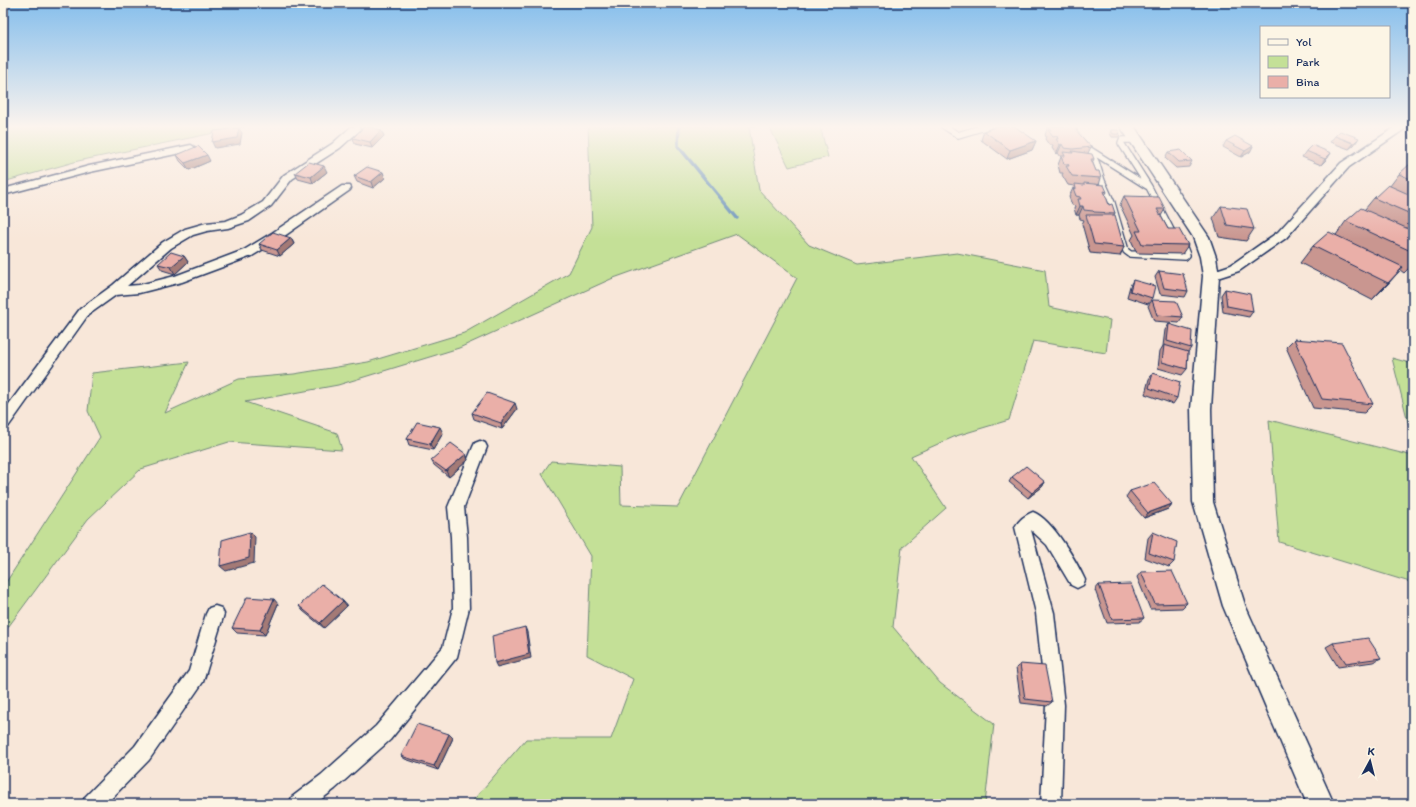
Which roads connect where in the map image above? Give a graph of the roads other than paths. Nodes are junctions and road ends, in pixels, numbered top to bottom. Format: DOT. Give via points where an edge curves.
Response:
graph roads {
  1 [pos="118,164"];
  2 [pos="309,164"];
  3 [pos="1097,164"];
  4 [pos="1112,164"];
  5 [pos="1134,164"];
  6 [pos="1152,164"];
  7 [pos="1347,164"];
  8 [pos="1149,187"];
  9 [pos="346,188"];
  10 [pos="3,192"];
  11 [pos="1211,276"];
  12 [pos="114,291"];
  13 [pos="3,423"];
  14 [pos="480,447"];
  15 [pos="1077,580"];
  16 [pos="215,614"];
  17 [pos="92,804"];
  18 [pos="298,804"];
  19 [pos="1051,804"];
  20 [pos="1322,804"];
  1 -- 10 [label="street"];
  2 -- 12 [label="street" via="288,177 267,204 245,218 189,232 167,245"];
  3 -- 8 [label="lane" via="1112,203 1126,251 1130,254 1185,257 1186,250 1179,236 1172,232"];
  4 -- 8 [label="lane"];
  5 -- 8 [label="lane"];
  6 -- 11 [label="street" via="1201,237 1208,256"];
  7 -- 11 [label="street" via="1282,235 1235,268"];
  9 -- 12 [label="street" via="248,253 178,279 139,289"];
  11 -- 20 [label="street" via="1201,409 1203,502 1234,606"];
  12 -- 13 [label="street" via="84,312"];
  14 -- 18 [label="street" via="456,507 461,608 451,651 384,733 328,782"];
  15 -- 19 [label="street" via="1053,540 1033,519 1023,527 1045,613 1055,704"];
  16 -- 17 [label="street" via="197,676 142,753"];
}
